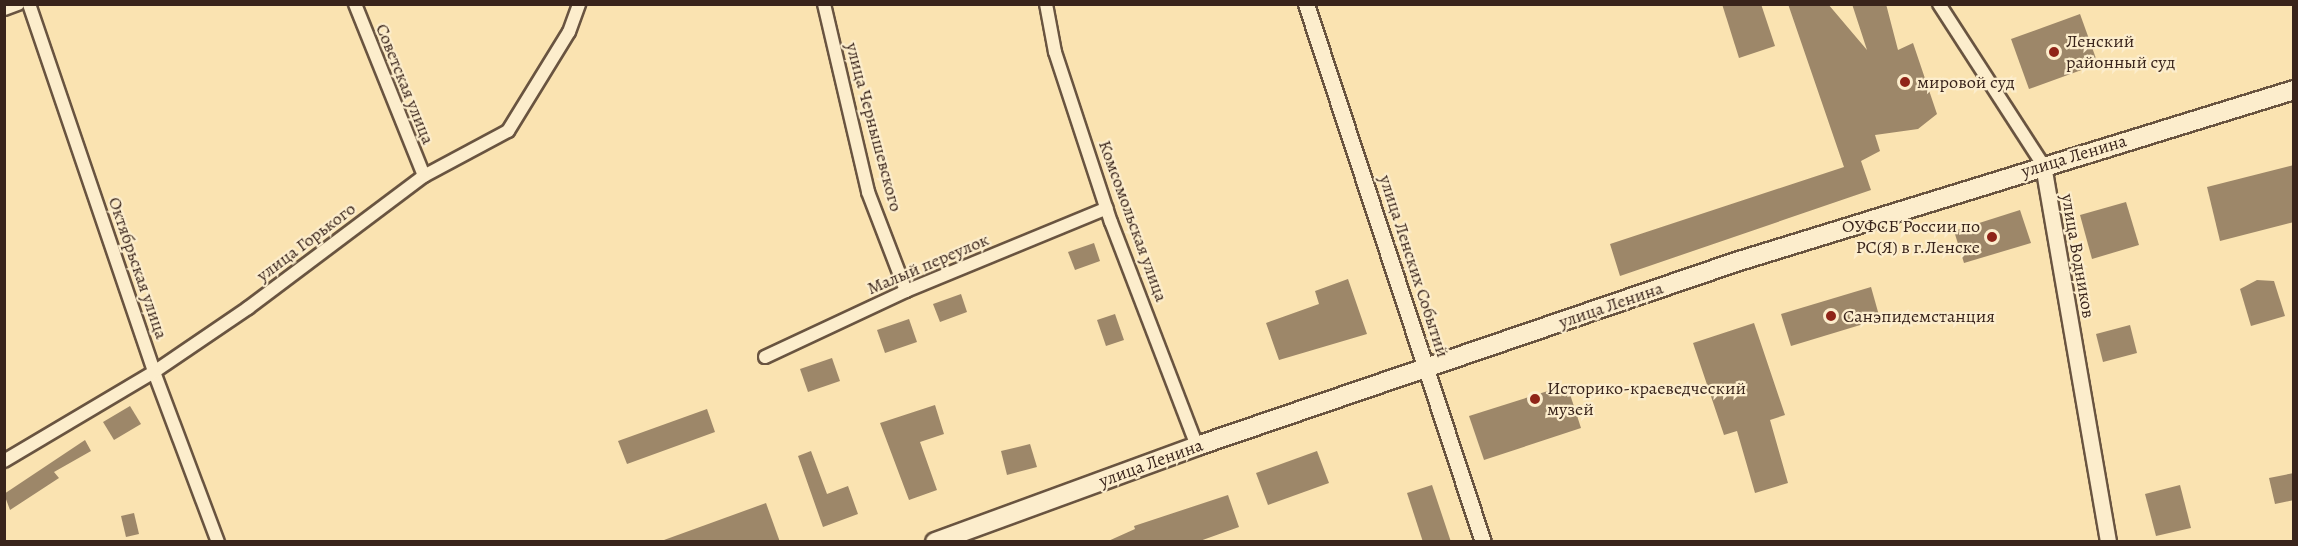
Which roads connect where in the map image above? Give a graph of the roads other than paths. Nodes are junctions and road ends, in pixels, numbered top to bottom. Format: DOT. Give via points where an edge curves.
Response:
graph roads {
  1 [pos="18,4"];
  2 [pos="29,4"];
  3 [pos="355,4"];
  4 [pos="579,4"];
  5 [pos="824,4"];
  6 [pos="1046,4"];
  7 [pos="1306,4"];
  8 [pos="1938,4"];
  9 [pos="4,9"];
  10 [pos="2294,90"];
  11 [pos="2043,165"];
  12 [pos="424,176"];
  13 [pos="1107,208"];
  14 [pos="906,291"];
  15 [pos="765,357"];
  16 [pos="1427,367"];
  17 [pos="154,372"];
  18 [pos="1197,446"];
  19 [pos="4,461"];
  20 [pos="218,542"];
  21 [pos="935,542"];
  22 [pos="1483,542"];
  23 [pos="2108,542"];
  1 -- 9 [label="street"];
  2 -- 17 [label="street, Октябрьская улица"];
  3 -- 12 [label="street, Советская улица"];
  4 -- 12 [label="street, улица Горького" via="569,32 508,131"];
  5 -- 14 [label="street, улица Чернышевского" via="868,192"];
  6 -- 13 [label="street, Комсомольская улица" via="1055,52"];
  7 -- 16 [label="street, улица Ленских Событий"];
  8 -- 11 [label="street, улица Водников"];
  10 -- 11 [label="main road, улица Ленина"];
  11 -- 16 [label="main road, улица Ленина" via="1736,262"];
  11 -- 23 [label="street, улица Водников"];
  12 -- 17 [label="street, улица Горького" via="248,308"];
  13 -- 14 [label="street, Малый переулок"];
  13 -- 18 [label="street, Комсомольская улица"];
  14 -- 15 [label="street, Малый переулок"];
  16 -- 18 [label="main road, улица Ленина"];
  16 -- 22 [label="street, улица Ленских Событий"];
  17 -- 19 [label="street, улица Горького"];
  17 -- 20 [label="street, Октябрьская улица"];
  18 -- 21 [label="main road, улица Ленина"];
}
